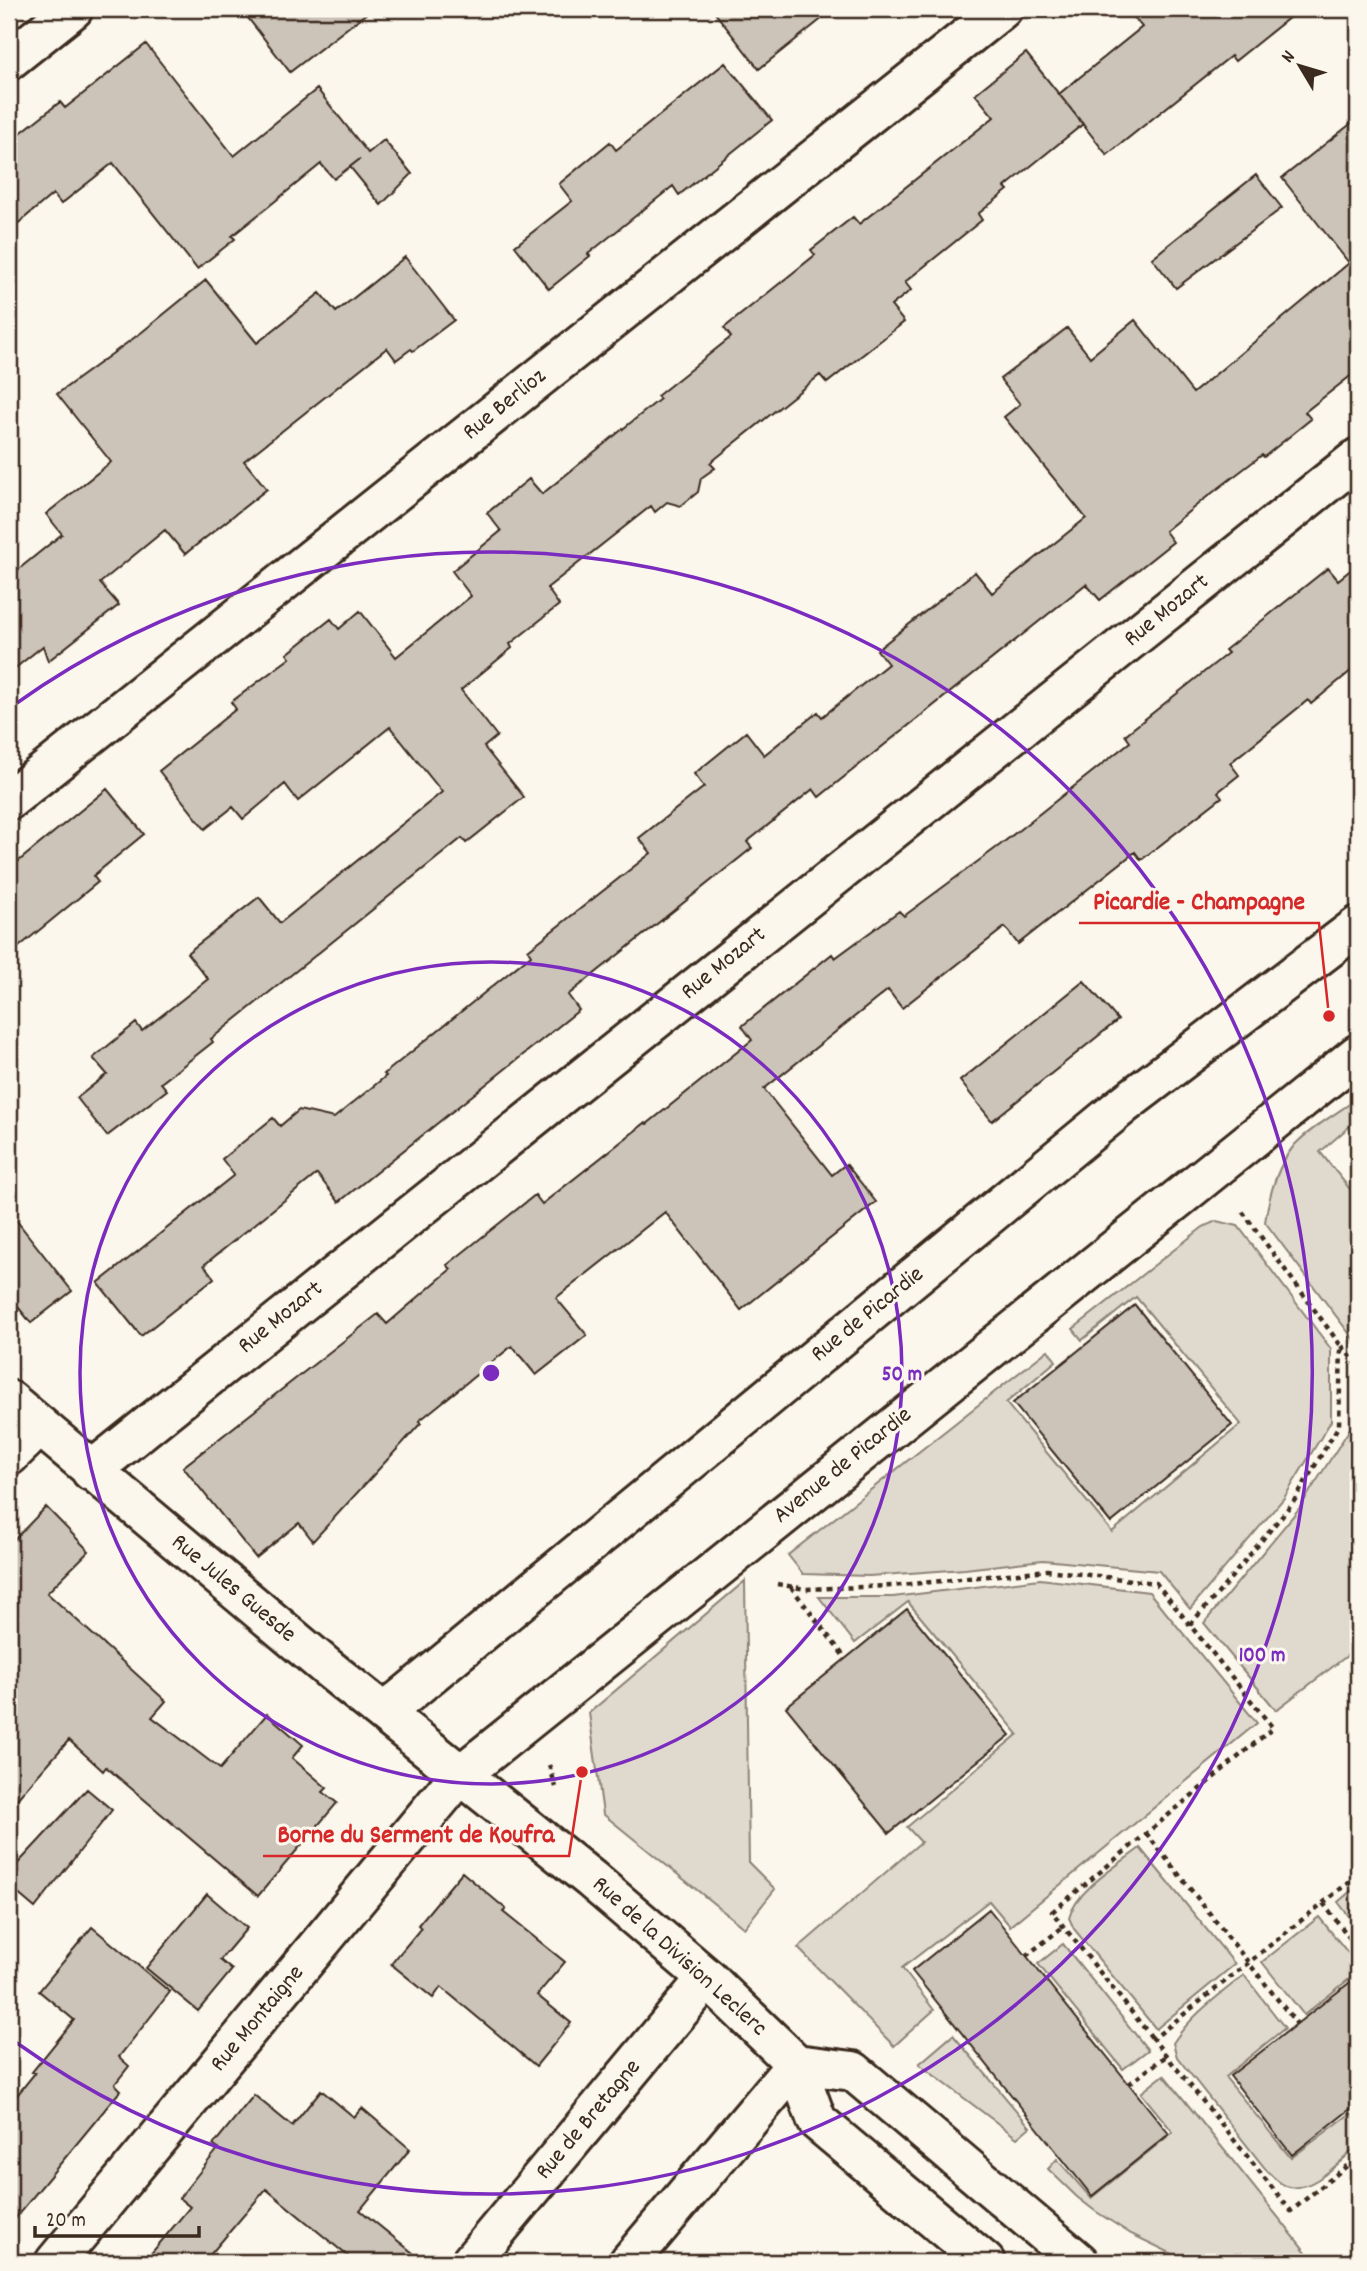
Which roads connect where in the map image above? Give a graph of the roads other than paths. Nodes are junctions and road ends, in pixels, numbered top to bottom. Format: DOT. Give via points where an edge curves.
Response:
graph roads {
  1 [pos="73,9"];
  2 [pos="1002,9"];
  3 [pos="9,60"];
  4 [pos="1358,458"];
  5 [pos="9,800"];
  6 [pos="1358,926"];
  7 [pos="1358,1054"];
  8 [pos="9,1400"];
  9 [pos="40,1426"];
  10 [pos="9,1457"];
  11 [pos="90,1471"];
  12 [pos="384,1713"];
  13 [pos="459,1776"];
  14 [pos="707,1978"];
  15 [pos="796,2064"];
  16 [pos="55,2262"];
  17 [pos="471,2262"];
  18 [pos="629,2262"];
  19 [pos="985,2262"];
  20 [pos="1079,2262"];
  1 -- 3 [label="street"];
  2 -- 5 [label="street, Rue Berlioz"];
  4 -- 11 [label="street, Rue Mozart"];
  6 -- 12 [label="street, Rue de Picardie" via="1123,1105"];
  7 -- 13 [label="street, Avenue de Picardie"];
  8 -- 9 [label="street, Rue Jules Guesde"];
  9 -- 10 [label="street"];
  9 -- 11 [label="street, Rue Jules Guesde"];
  11 -- 12 [label="street, Rue Jules Guesde"];
  12 -- 13 [label="street, Rue Jules Guesde"];
  13 -- 14 [label="street, Rue de la Division Leclerc" via="591,1879"];
  13 -- 16 [label="street, Rue Montaigne"];
  14 -- 15 [label="street, Rue de la Division Leclerc"];
  14 -- 17 [label="street, Rue de Bretagne"];
  15 -- 18 [label="street"];
  15 -- 19 [label="street, Rue de la Division Leclerc" via="817,2121"];
  15 -- 20 [label="street" via="853,2071"];
}
